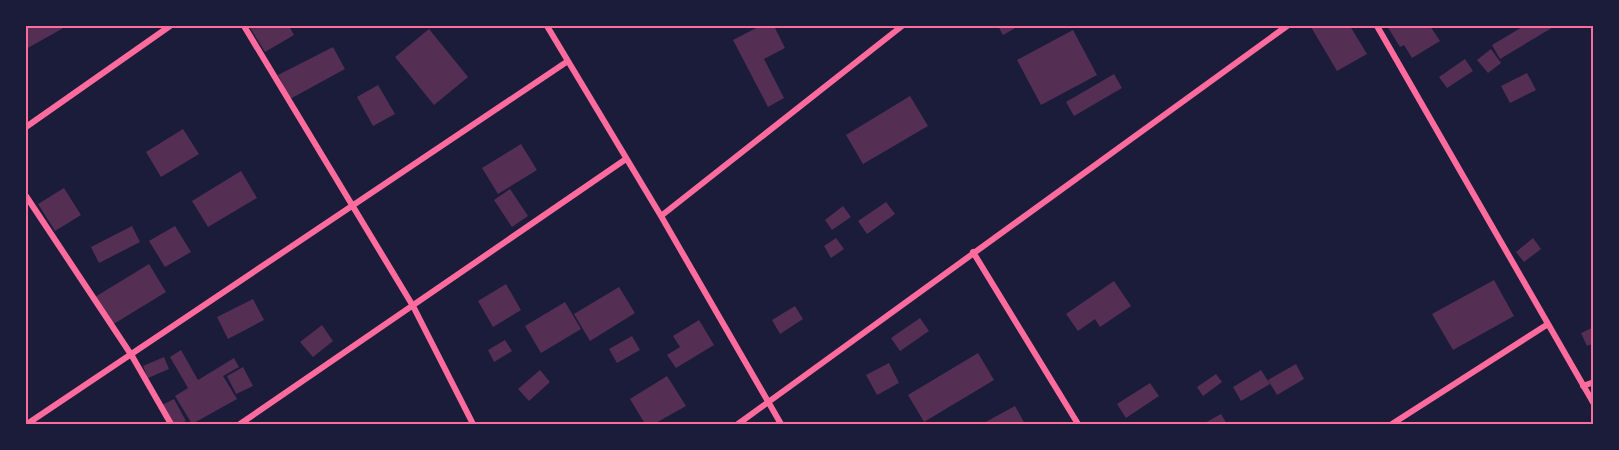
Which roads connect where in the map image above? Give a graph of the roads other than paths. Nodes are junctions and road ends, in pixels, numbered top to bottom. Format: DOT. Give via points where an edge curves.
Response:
graph roads {
  1 [pos="170,26"];
  2 [pos="244,26"];
  3 [pos="547,26"];
  4 [pos="902,26"];
  5 [pos="1287,26"];
  6 [pos="1377,26"];
  7 [pos="568,60"];
  8 [pos="26,127"];
  9 [pos="626,159"];
  10 [pos="26,196"];
  11 [pos="354,206"];
  12 [pos="661,216"];
  13 [pos="973,252"];
  14 [pos="413,306"];
  15 [pos="1548,324"];
  16 [pos="132,356"];
  17 [pos="1593,382"];
  18 [pos="1583,386"];
  19 [pos="768,404"];
  20 [pos="1593,404"];
  21 [pos="27,424"];
  22 [pos="171,424"];
  23 [pos="240,424"];
  24 [pos="473,424"];
  25 [pos="738,424"];
  26 [pos="781,424"];
  27 [pos="1078,424"];
  28 [pos="1392,424"];
  1 -- 8 [label="street"];
  2 -- 11 [label="street"];
  3 -- 7 [label="street"];
  4 -- 12 [label="street"];
  5 -- 13 [label="street"];
  6 -- 15 [label="street"];
  7 -- 9 [label="street"];
  7 -- 11 [label="street"];
  9 -- 12 [label="street"];
  9 -- 14 [label="street"];
  10 -- 16 [label="street"];
  11 -- 14 [label="street"];
  11 -- 16 [label="street"];
  12 -- 19 [label="street"];
  13 -- 19 [label="street"];
  13 -- 27 [label="street"];
  14 -- 23 [label="street"];
  14 -- 24 [label="street"];
  15 -- 18 [label="street"];
  15 -- 28 [label="street"];
  16 -- 21 [label="street"];
  16 -- 22 [label="street"];
  17 -- 18 [label="street"];
  18 -- 20 [label="street"];
  19 -- 25 [label="street"];
  19 -- 26 [label="street"];
}
